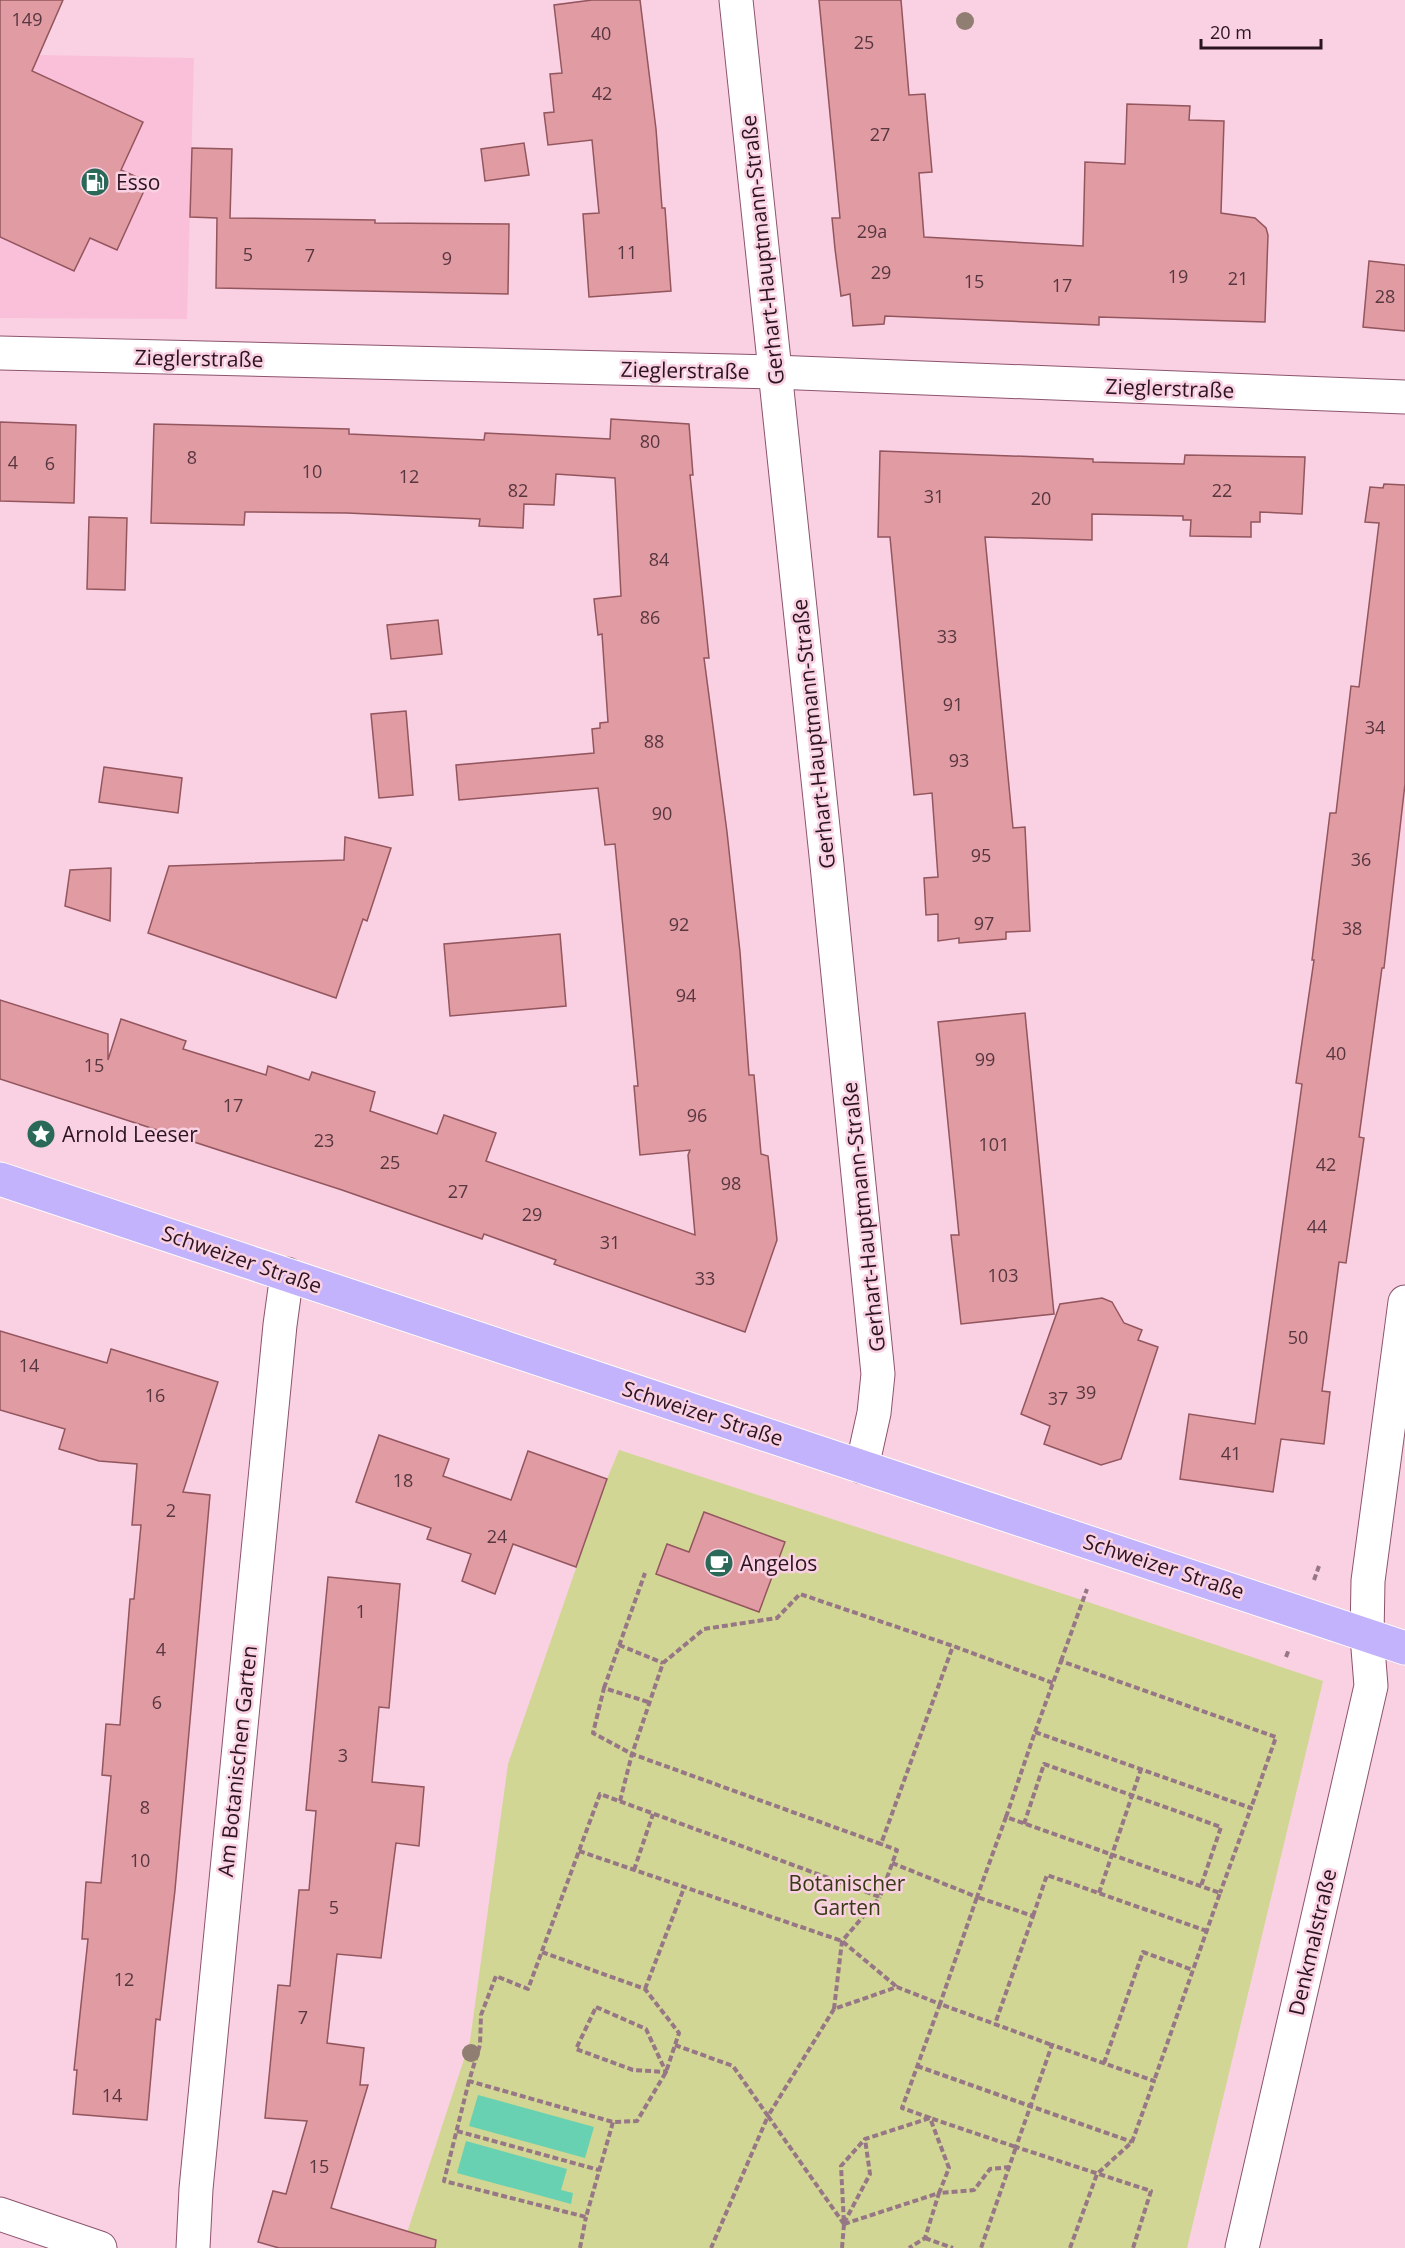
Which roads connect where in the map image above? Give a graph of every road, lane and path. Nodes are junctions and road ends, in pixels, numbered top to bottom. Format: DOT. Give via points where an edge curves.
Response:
graph roads {
  1 [pos="736,0"];
  2 [pos="0,353"];
  3 [pos="774,372"];
  4 [pos="1405,397"];
  5 [pos="0,1179"];
  6 [pos="287,1274"];
  7 [pos="1405,1302"];
  8 [pos="862,1467"];
  9 [pos="645,1573"];
  10 [pos="1087,1589"];
  11 [pos="1367,1636"];
  12 [pos="619,1645"];
  13 [pos="953,1646"];
  14 [pos="1405,1648"];
  15 [pos="1060,1661"];
  16 [pos="663,1663"];
  17 [pos="1053,1683"];
  18 [pos="604,1688"];
  19 [pos="648,1702"];
  20 [pos="1035,1732"];
  21 [pos="632,1754"];
  22 [pos="1141,1769"];
  23 [pos="1132,1795"];
  24 [pos="620,1801"];
  25 [pos="1251,1808"];
  26 [pos="654,1814"];
  27 [pos="1006,1817"];
  28 [pos="1024,1824"];
  29 [pos="881,1844"];
  30 [pos="579,1851"];
  31 [pos="1111,1855"];
  32 [pos="892,1863"];
  33 [pos="634,1870"];
  34 [pos="1201,1886"];
  35 [pos="684,1888"];
  36 [pos="1099,1893"];
  37 [pos="1220,1893"];
  38 [pos="880,1897"];
  39 [pos="977,1897"];
  40 [pos="1033,1916"];
  41 [pos="1207,1931"];
  42 [pos="842,1941"];
  43 [pos="542,1952"];
  44 [pos="1193,1970"];
  45 [pos="897,1987"];
  46 [pos="645,1989"];
  47 [pos="940,2004"];
  48 [pos="834,2009"];
  49 [pos="995,2024"];
  50 [pos="675,2045"];
  51 [pos="1052,2045"];
  52 [pos="1104,2063"];
  53 [pos="917,2067"];
  54 [pos="666,2072"];
  55 [pos="469,2081"];
  56 [pos="1154,2081"];
  57 [pos="1030,2107"];
  58 [pos="768,2116"];
  59 [pos="930,2118"];
  60 [pos="613,2121"];
  61 [pos="457,2130"];
  62 [pos="865,2139"];
  63 [pos="1132,2142"];
  64 [pos="1016,2147"];
  65 [pos="1010,2167"];
  66 [pos="598,2170"];
  67 [pos="1097,2174"];
  68 [pos="939,2193"];
  69 [pos="0,2214"];
  70 [pos="586,2217"];
  71 [pos="844,2224"];
  72 [pos="924,2238"];
  73 [pos="100,2248"];
  74 [pos="193,2248"];
  75 [pos="580,2248"];
  76 [pos="711,2248"];
  77 [pos="842,2248"];
  78 [pos="909,2248"];
  79 [pos="953,2248"];
  80 [pos="981,2248"];
  81 [pos="1070,2248"];
  82 [pos="1133,2248"];
  83 [pos="1242,2248"];
  1 -- 3 [label="street, Gerhart-Hauptmann-Straße"];
  2 -- 3 [label="street, Zieglerstraße"];
  3 -- 4 [label="street, Zieglerstraße"];
  3 -- 8 [label="street, Gerhart-Hauptmann-Straße" via="878,1374"];
  5 -- 6 [label="main road, Schweizer Straße"];
  6 -- 8 [label="main road, Schweizer Straße"];
  6 -- 74 [label="street, Am Botanischen Garten" via="195,2189"];
  7 -- 11 [label="street, Denkmalstraße" via="1368,1581"];
  8 -- 11 [label="main road, Schweizer Straße"];
  9 -- 12 [label="path"];
  10 -- 15 [label="path"];
  11 -- 14 [label="main road, Schweizer Straße"];
  11 -- 83 [label="street, Denkmalstraße" via="1371,1686"];
  12 -- 16 [label="path"];
  12 -- 18 [label="path"];
  13 -- 16 [label="path" via="801,1594 777,1618 704,1629"];
  13 -- 17 [label="path"];
  13 -- 29 [label="path"];
  15 -- 17 [label="path"];
  15 -- 25 [label="path" via="1276,1737"];
  16 -- 19 [label="path"];
  17 -- 20 [label="path"];
  18 -- 19 [label="path"];
  18 -- 21 [label="path" via="593,1733"];
  19 -- 21 [label="path"];
  20 -- 22 [label="path"];
  20 -- 27 [label="path"];
  21 -- 24 [label="path"];
  21 -- 29 [label="path"];
  22 -- 23 [label="path"];
  22 -- 25 [label="path"];
  23 -- 28 [label="path" via="1044,1764"];
  23 -- 31 [label="path"];
  23 -- 34 [label="path" via="1221,1827"];
  24 -- 26 [label="path"];
  24 -- 30 [label="path" via="600,1794"];
  25 -- 37 [label="path"];
  26 -- 33 [label="path"];
  26 -- 38 [label="path"];
  27 -- 28 [label="path"];
  27 -- 39 [label="path"];
  28 -- 31 [label="path"];
  29 -- 32 [label="path" via="897,1850"];
  30 -- 33 [label="path"];
  30 -- 43 [label="path"];
  31 -- 34 [label="path"];
  31 -- 36 [label="path"];
  32 -- 38 [label="path"];
  32 -- 39 [label="path"];
  33 -- 35 [label="path"];
  34 -- 37 [label="path"];
  35 -- 42 [label="path"];
  35 -- 46 [label="path"];
  36 -- 40 [label="path" via="1047,1875"];
  36 -- 41 [label="path"];
  37 -- 41 [label="path"];
  38 -- 42 [label="path"];
  39 -- 40 [label="path"];
  39 -- 47 [label="path"];
  40 -- 49 [label="path"];
  41 -- 44 [label="path"];
  42 -- 45 [label="path"];
  42 -- 48 [label="path"];
  43 -- 46 [label="path"];
  43 -- 55 [label="path" via="528,1989 496,1976 481,2015 480,2045"];
  44 -- 52 [label="path" via="1143,1952"];
  44 -- 56 [label="path"];
  45 -- 47 [label="path"];
  45 -- 48 [label="path"];
  46 -- 50 [label="path" via="680,2032"];
  47 -- 49 [label="path"];
  47 -- 53 [label="path"];
  48 -- 58 [label="path"];
  49 -- 51 [label="path"];
  50 -- 54 [label="path"];
  50 -- 58 [label="path" via="733,2066"];
  51 -- 52 [label="path"];
  51 -- 57 [label="path"];
  52 -- 56 [label="path"];
  53 -- 57 [label="path"];
  53 -- 59 [label="path" via="902,2108"];
  54 -- 54 [label="path" via="633,2070 576,2049 596,2007 646,2029"];
  54 -- 60 [label="path" via="637,2121"];
  55 -- 60 [label="path"];
  55 -- 61 [label="path"];
  56 -- 63 [label="path"];
  57 -- 63 [label="path"];
  57 -- 64 [label="path"];
  58 -- 71 [label="path"];
  58 -- 76 [label="path"];
  59 -- 62 [label="path"];
  59 -- 64 [label="path"];
  59 -- 68 [label="path" via="949,2168"];
  60 -- 66 [label="path"];
  61 -- 66 [label="path"];
  61 -- 70 [label="path" via="444,2181"];
  62 -- 71 [label="path" via="870,2174"];
  62 -- 71 [label="path" via="841,2166"];
  63 -- 67 [label="path"];
  64 -- 65 [label="path"];
  64 -- 67 [label="path"];
  65 -- 68 [label="path" via="990,2169 974,2190"];
  65 -- 80 [label="path"];
  66 -- 70 [label="path"];
  67 -- 81 [label="path"];
  67 -- 82 [label="path" via="1151,2191"];
  68 -- 71 [label="path"];
  68 -- 72 [label="path"];
  69 -- 73 [label="street"];
  70 -- 75 [label="path"];
  71 -- 77 [label="path"];
  72 -- 78 [label="path"];
  72 -- 79 [label="path"];
}
